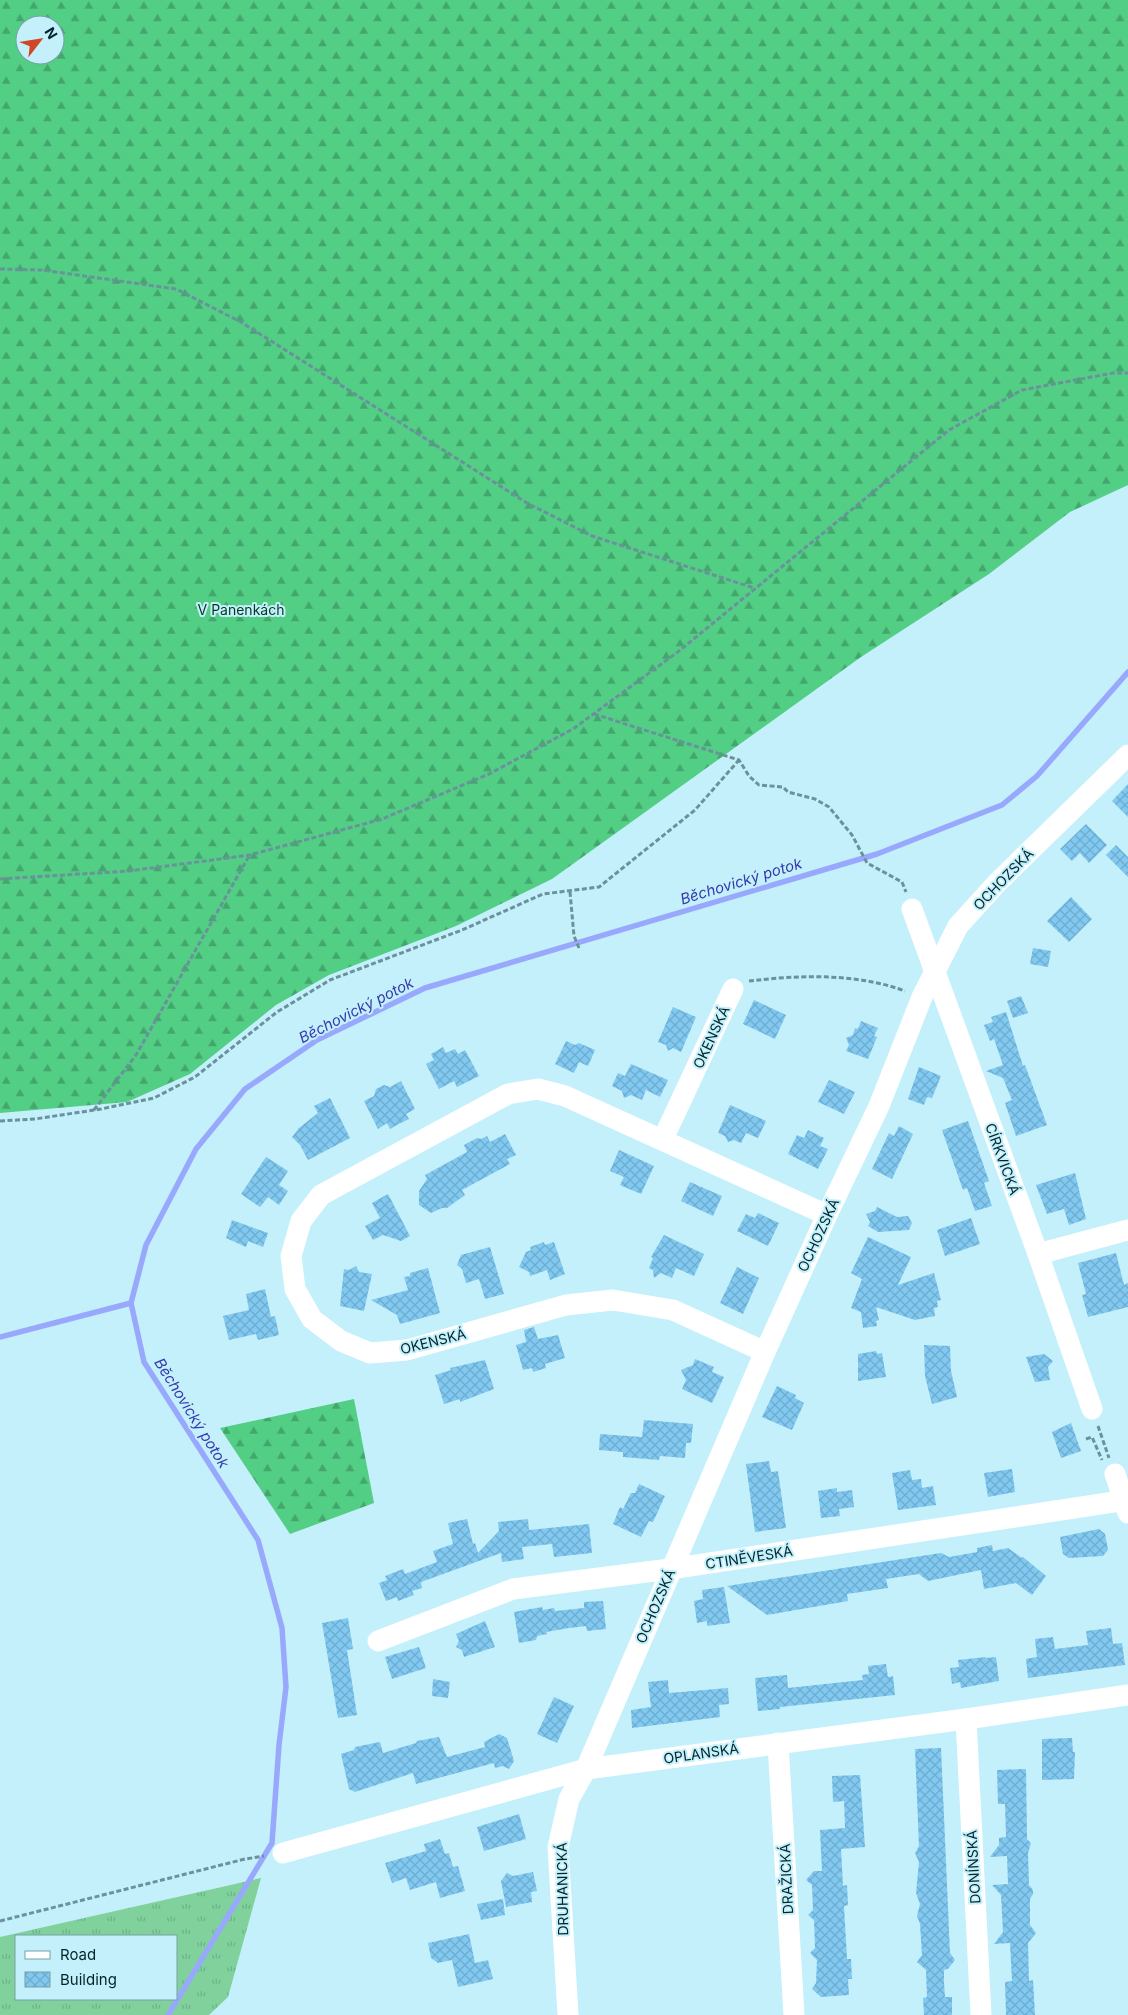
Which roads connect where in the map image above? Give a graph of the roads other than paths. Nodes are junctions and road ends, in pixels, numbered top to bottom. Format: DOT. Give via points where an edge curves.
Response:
graph roads {
  1 [pos="1128,755"];
  2 [pos="912,910"];
  3 [pos="935,972"];
  4 [pos="733,989"];
  5 [pos="663,1139"];
  6 [pos="827,1215"];
  7 [pos="1128,1230"];
  8 [pos="1038,1254"];
  9 [pos="765,1352"];
  10 [pos="1092,1409"];
  11 [pos="1115,1474"];
  12 [pos="1127,1505"];
  13 [pos="670,1569"];
  14 [pos="378,1641"];
  15 [pos="1128,1695"];
  16 [pos="966,1719"];
  17 [pos="778,1742"];
  18 [pos="586,1768"];
  19 [pos="283,1854"];
  20 [pos="568,2015"];
  21 [pos="794,2015"];
  22 [pos="980,2015"];
  1 -- 3 [label="street, OCHOZSKÁ" via="997,883 958,926"];
  2 -- 3 [label="street, CÍRKVICKÁ"];
  3 -- 6 [label="street, OCHOZSKÁ" via="879,1106"];
  3 -- 8 [label="street, CÍRKVICKÁ"];
  4 -- 5 [label="street, OKENSKÁ"];
  5 -- 6 [label="street, OKENSKÁ"];
  5 -- 9 [label="street, OKENSKÁ" via="565,1096 538,1089 508,1094 321,1195 301,1221 291,1256 295,1289 312,1319 341,1341 370,1353 407,1350 566,1305 613,1300 673,1310"];
  6 -- 9 [label="street, OCHOZSKÁ"];
  7 -- 8 [label="street"];
  8 -- 10 [label="street, CÍRKVICKÁ"];
  9 -- 13 [label="street, OCHOZSKÁ"];
  11 -- 12 [label="street"];
  12 -- 13 [label="street, CTINĚVESKÁ"];
  13 -- 14 [label="street, CTINĚVESKÁ" via="513,1589"];
  13 -- 18 [label="street, OCHOZSKÁ"];
  15 -- 16 [label="street, OPLANSKÁ"];
  16 -- 17 [label="street, OPLANSKÁ"];
  16 -- 22 [label="street, DONÍNSKÁ"];
  17 -- 18 [label="street, OPLANSKÁ"];
  17 -- 21 [label="street, DRAŽICKÁ"];
  18 -- 19 [label="street, OPLANSKÁ"];
  18 -- 20 [label="street, DRUHANICKÁ" via="569,1799 558,1847"];
}
